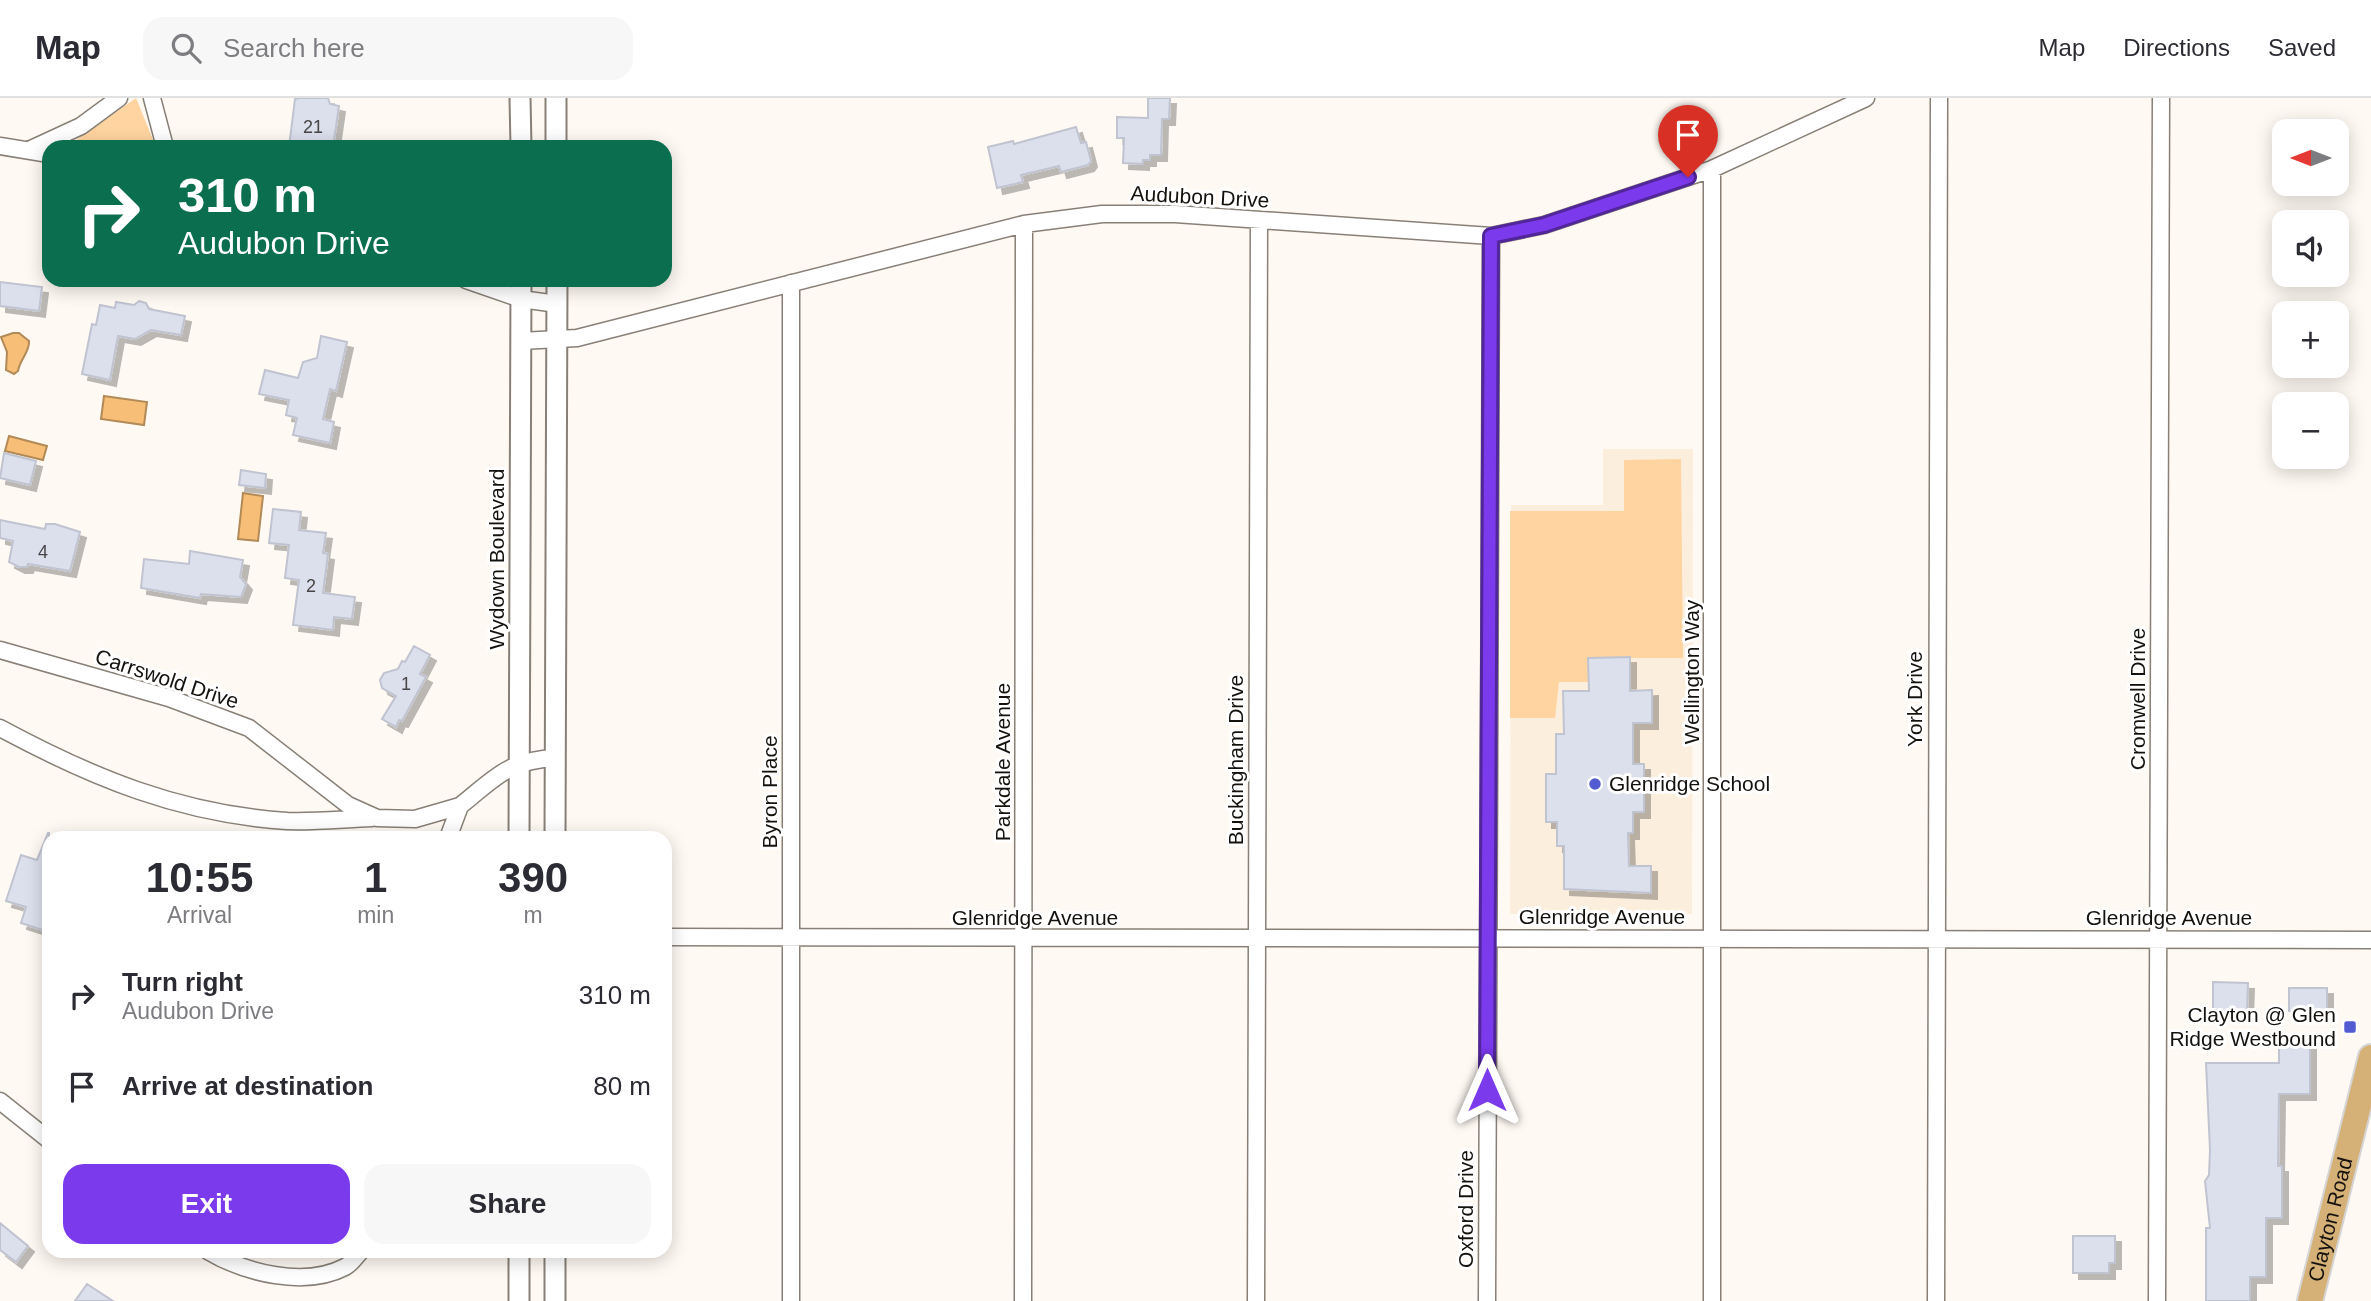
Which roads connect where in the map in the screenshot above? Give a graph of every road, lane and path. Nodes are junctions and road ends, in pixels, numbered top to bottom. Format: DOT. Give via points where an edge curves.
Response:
graph roads {
  1 [pos="119,98"];
  2 [pos="152,98"];
  3 [pos="520,98"];
  4 [pos="556,98"];
  5 [pos="1866,98"];
  6 [pos="1939,98"];
  7 [pos="2161,98"];
  8 [pos="51,140"];
  9 [pos="164,140"];
  10 [pos="521,140"];
  11 [pos="556,140"];
  12 [pos="42,144"];
  13 [pos="0,146"];
  14 [pos="29,150"];
  15 [pos="42,153"];
  16 [pos="1712,169"];
  17 [pos="1259,220"];
  18 [pos="1024,224"];
  19 [pos="1491,236"];
  20 [pos="791,283"];
  21 [pos="557,287"];
  22 [pos="521,290"];
  23 [pos="557,304"];
  24 [pos="521,341"];
  25 [pos="557,341"];
  26 [pos="0,650"];
  27 [pos="0,729"];
  28 [pos="556,758"];
  29 [pos="520,762"];
  30 [pos="460,806"];
  31 [pos="377,818"];
  32 [pos="451,831"];
  33 [pos="519,831"];
  34 [pos="555,831"];
  35 [pos="672,937"];
  36 [pos="1713,938"];
  37 [pos="1935,938"];
  38 [pos="792,939"];
  39 [pos="1024,939"];
  40 [pos="1487,939"];
  41 [pos="1256,940"];
  42 [pos="2159,940"];
  43 [pos="2371,940"];
  44 [pos="2371,1057"];
  45 [pos="0,1101"];
  46 [pos="42,1134"];
  47 [pos="219,1258"];
  48 [pos="354,1258"];
  49 [pos="519,1258"];
  50 [pos="555,1258"];
  51 [pos="519,1301"];
  52 [pos="555,1301"];
  53 [pos="791,1301"];
  54 [pos="1023,1301"];
  55 [pos="1256,1301"];
  56 [pos="1487,1301"];
  57 [pos="1712,1301"];
  58 [pos="1936,1301"];
  59 [pos="2157,1301"];
  60 [pos="2309,1301"];
  1 -- 8 [label="street" via="81,126"];
  2 -- 9 [label="street"];
  3 -- 10 [label="street"];
  4 -- 11 [label="street"];
  5 -- 16 [label="street, Audubon Drive"];
  6 -- 37 [label="street, York Drive"];
  7 -- 42 [label="street, Cromwell Drive"];
  12 -- 14 [label="street"];
  13 -- 14 [label="street"];
  14 -- 15 [label="street"];
  16 -- 19 [label="street, Audubon Drive" via="1544,225"];
  16 -- 36 [label="street, Wellington Way"];
  17 -- 18 [label="street, Audubon Drive" via="1102,214"];
  17 -- 19 [label="street, Audubon Drive"];
  17 -- 41 [label="street, Buckingham Drive"];
  18 -- 20 [label="street, Audubon Drive"];
  18 -- 39 [label="street, Parkdale Avenue"];
  19 -- 40 [label="street, Oxford Drive"];
  20 -- 25 [label="street, Audubon Drive"];
  20 -- 38 [label="street, Byron Place"];
  21 -- 23 [label="street"];
  22 -- 23 [label="street"];
  22 -- 24 [label="street, Wydown Boulevard"];
  23 -- 25 [label="street"];
  24 -- 25 [label="street, Audubon Drive"];
  24 -- 29 [label="street, Wydown Boulevard"];
  25 -- 28 [label="street"];
  26 -- 31 [label="street, Carrswold Drive" via="169,698 249,728 348,804"];
  27 -- 31 [label="street, Carrswold Drive" via="115,785 203,809 288,821"];
  28 -- 29 [label="street, Carrswold Drive"];
  28 -- 34 [label="street"];
  29 -- 30 [label="street, Carrswold Drive"];
  29 -- 33 [label="street, Wydown Boulevard"];
  30 -- 31 [label="street, Carrswold Drive" via="415,819"];
  30 -- 32 [label="street"];
  35 -- 38 [label="street, Glenridge Avenue"];
  36 -- 37 [label="street, Glenridge Avenue"];
  36 -- 40 [label="street, Glenridge Avenue"];
  36 -- 57 [label="street, Wellington Way"];
  37 -- 42 [label="street, Glenridge Avenue"];
  37 -- 58 [label="street, York Drive"];
  38 -- 39 [label="street, Glenridge Avenue"];
  38 -- 53 [label="street, Byron Place"];
  39 -- 41 [label="street, Glenridge Avenue"];
  39 -- 54 [label="street, Parkdale Avenue"];
  40 -- 41 [label="street, Glenridge Avenue"];
  40 -- 56 [label="street, Oxford Drive"];
  41 -- 55 [label="street, Buckingham Drive"];
  42 -- 43 [label="street, Glenridge Avenue"];
  42 -- 59 [label="street, Cromwell Drive"];
  44 -- 60 [label="main road, Clayton Road"];
  45 -- 46 [label="street"];
  47 -- 48 [label="street" via="273,1275 311,1276 346,1266"];
  49 -- 51 [label="street"];
  50 -- 52 [label="street"];
}
